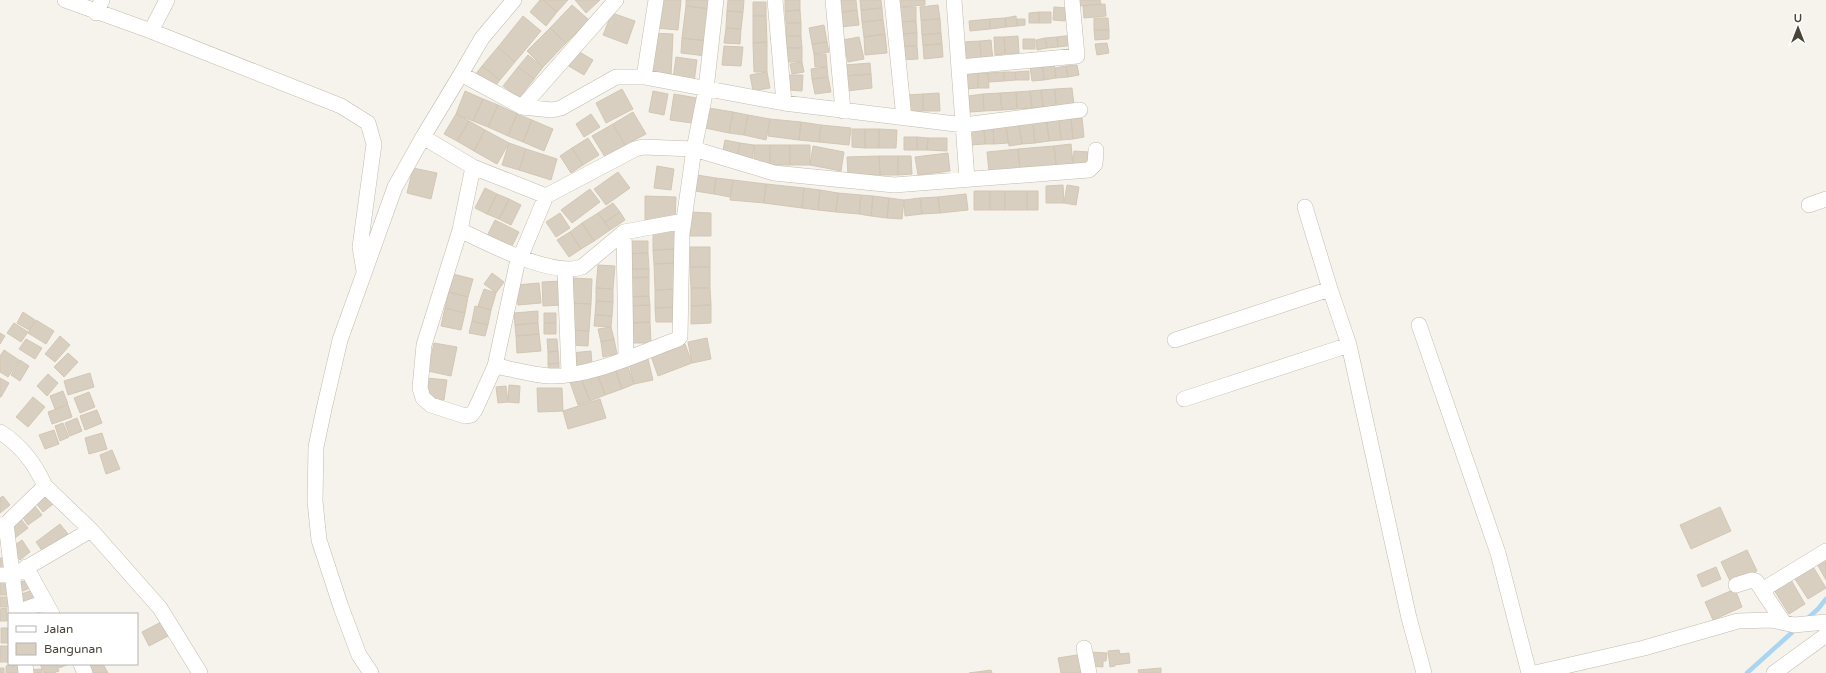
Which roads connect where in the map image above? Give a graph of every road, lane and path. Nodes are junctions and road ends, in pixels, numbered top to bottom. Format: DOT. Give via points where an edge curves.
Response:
graph roads {
  1 [pos="65,0"];
  2 [pos="167,0"];
  3 [pos="514,0"];
  4 [pos="616,0"];
  5 [pos="656,0"];
  6 [pos="716,0"];
  7 [pos="775,0"];
  8 [pos="833,0"];
  9 [pos="892,0"];
  10 [pos="954,0"];
  11 [pos="1072,0"];
  12 [pos="99,6"];
  13 [pos="151,31"];
  14 [pos="960,67"];
  15 [pos="462,74"];
  16 [pos="644,78"];
  17 [pos="706,89"];
  18 [pos="784,103"];
  19 [pos="522,107"];
  20 [pos="1080,110"];
  21 [pos="843,112"];
  22 [pos="904,118"];
  23 [pos="964,125"];
  24 [pos="423,137"];
  25 [pos="694,149"];
  26 [pos="1096,150"];
  27 [pos="473,167"];
  28 [pos="967,179"];
  29 [pos="546,196"];
  30 [pos="1826,199"];
  31 [pos="1809,205"];
  32 [pos="1305,207"];
  33 [pos="684,221"];
  34 [pos="460,230"];
  35 [pos="624,232"];
  36 [pos="520,258"];
  37 [pos="565,269"];
  38 [pos="364,274"];
  39 [pos="1330,289"];
  40 [pos="1419,325"];
  41 [pos="1175,340"];
  42 [pos="1349,345"];
  43 [pos="626,358"];
  44 [pos="496,366"];
  45 [pos="569,374"];
  46 [pos="1184,399"];
  47 [pos="0,432"];
  48 [pos="45,486"];
  49 [pos="3,524"];
  50 [pos="91,530"];
  51 [pos="1826,551"];
  52 [pos="13,572"];
  53 [pos="1736,585"];
  54 [pos="1762,590"];
  55 [pos="48,608"];
  56 [pos="17,613"];
  57 [pos="1826,622"];
  58 [pos="1794,624"];
  59 [pos="1826,635"];
  60 [pos="1084,648"];
  61 [pos="200,673"];
  62 [pos="371,673"];
  63 [pos="1089,673"];
  64 [pos="1424,673"];
  65 [pos="1529,673"];
  66 [pos="1535,673"];
  67 [pos="1774,673"];
  1 -- 12 [label="street"];
  2 -- 13 [label="street"];
  3 -- 15 [label="street" via="482,38"];
  4 -- 19 [label="street"];
  5 -- 16 [label="street"];
  6 -- 17 [label="street"];
  7 -- 18 [label="street"];
  8 -- 21 [label="street"];
  9 -- 22 [label="street"];
  10 -- 14 [label="street"];
  11 -- 14 [label="street" via="1078,56"];
  12 -- 13 [label="street"];
  13 -- 38 [label="street" via="340,106 368,123 374,144 360,248"];
  14 -- 23 [label="street"];
  15 -- 19 [label="street"];
  15 -- 24 [label="street"];
  16 -- 17 [label="street"];
  16 -- 19 [label="street" via="616,76 561,108 552,110"];
  17 -- 18 [label="street"];
  17 -- 25 [label="street"];
  18 -- 21 [label="street"];
  20 -- 23 [label="street"];
  21 -- 22 [label="street"];
  22 -- 23 [label="street"];
  23 -- 28 [label="street"];
  24 -- 27 [label="street"];
  24 -- 38 [label="street" via="395,187"];
  25 -- 28 [label="street" via="774,173 894,185"];
  25 -- 29 [label="street" via="635,149"];
  25 -- 33 [label="street"];
  26 -- 28 [label="street" via="1095,164 1089,170"];
  27 -- 29 [label="street"];
  27 -- 34 [label="street"];
  29 -- 36 [label="street"];
  30 -- 31 [label="street"];
  32 -- 39 [label="street"];
  33 -- 35 [label="street"];
  33 -- 43 [label="street" via="680,337"];
  34 -- 36 [label="street"];
  34 -- 44 [label="street" via="424,345 420,388 423,398 431,405 465,416 471,415 476,410"];
  35 -- 37 [label="street" via="582,267"];
  35 -- 43 [label="street"];
  36 -- 37 [label="street"];
  36 -- 44 [label="street"];
  37 -- 45 [label="street"];
  38 -- 62 [label="street" via="340,340 316,447 315,501 319,540 340,607 359,655"];
  39 -- 41 [label="street"];
  39 -- 42 [label="street"];
  40 -- 65 [label="street" via="1498,553"];
  42 -- 46 [label="street"];
  42 -- 64 [label="street"];
  43 -- 45 [label="street"];
  44 -- 45 [label="street" via="549,376"];
  47 -- 48 [label="street" via="13,440 37,468"];
  48 -- 49 [label="street"];
  48 -- 50 [label="street"];
  49 -- 52 [label="street"];
  50 -- 52 [label="street"];
  50 -- 61 [label="street" via="160,608"];
  51 -- 54 [label="street"];
  52 -- 55 [label="street"];
  52 -- 56 [label="street"];
  53 -- 54 [label="street" via="1752,580 1756,581"];
  54 -- 58 [label="street"];
  55 -- 56 [label="street"];
  57 -- 58 [label="street"];
  58 -- 66 [label="street" via="1766,619 1738,620 1644,648"];
  59 -- 67 [label="street"];
  60 -- 63 [label="street"];
}
